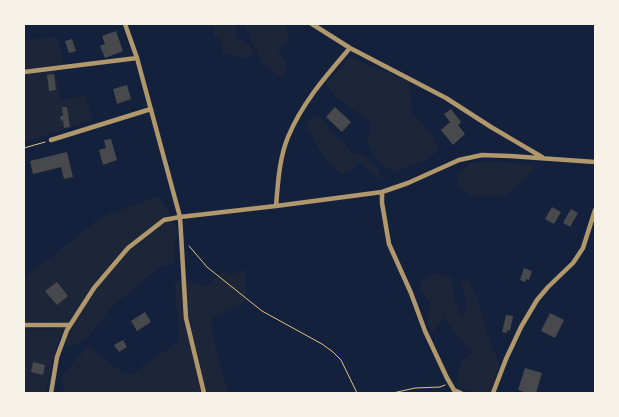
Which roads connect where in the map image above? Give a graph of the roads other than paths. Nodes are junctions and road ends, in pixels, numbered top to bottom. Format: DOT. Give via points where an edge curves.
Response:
graph roads {
  1 [pos="125,24"];
  2 [pos="312,24"];
  3 [pos="350,48"];
  4 [pos="137,58"];
  5 [pos="24,72"];
  6 [pos="150,109"];
  7 [pos="51,140"];
  8 [pos="543,158"];
  9 [pos="595,162"];
  10 [pos="382,192"];
  11 [pos="276,206"];
  12 [pos="595,210"];
  13 [pos="180,216"];
  14 [pos="24,325"];
  15 [pos="70,325"];
  16 [pos="51,393"];
  17 [pos="204,393"];
  18 [pos="462,393"];
  19 [pos="493,393"];
  1 -- 4 [label="street"];
  2 -- 3 [label="street"];
  3 -- 8 [label="street" via="446,98"];
  3 -- 11 [label="street" via="303,106 288,138"];
  4 -- 5 [label="street"];
  4 -- 6 [label="street"];
  6 -- 7 [label="street"];
  6 -- 13 [label="street"];
  8 -- 9 [label="street"];
  8 -- 10 [label="street" via="482,155 459,160"];
  10 -- 11 [label="street"];
  10 -- 18 [label="street" via="389,244 450,383 454,390"];
  11 -- 13 [label="street"];
  12 -- 19 [label="street" via="583,248 537,300 521,327"];
  13 -- 15 [label="street" via="164,220 128,248 94,288"];
  13 -- 17 [label="street" via="186,318"];
  14 -- 15 [label="street"];
  15 -- 16 [label="street" via="57,357"];
}
